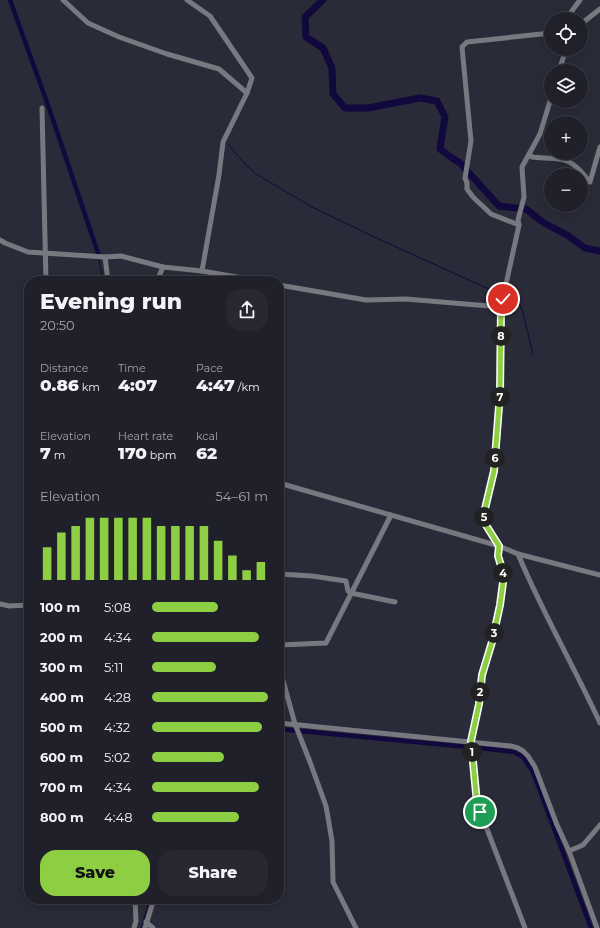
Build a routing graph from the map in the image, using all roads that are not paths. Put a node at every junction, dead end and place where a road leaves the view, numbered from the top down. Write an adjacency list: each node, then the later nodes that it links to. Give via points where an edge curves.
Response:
1 (63, 0): 8 (street, via 88,23 167,54 219,69)
2 (187, 0): 8 (street, via 210,16 252,78)
3 (580, 0): 5 (street)
4 (600, 9): 6 (street)
5 (571, 12)
6 (588, 18)
7 (544, 34): 13 (street, via 467,42 462,48 471,141 466,165 467,189 491,214)
8 (247, 93): 18 (street, via 223,142)
9 (42, 108): 15 (street)
10 (548, 108): 12 (street, via 540,134)
11 (600, 147): 12 (street, via 590,182 571,162 532,157)
12 (529, 154): 13 (street, via 522,167 524,197)
13 (519, 223): 24 (street)
14 (0, 240): 15 (street, via 28,252)
15 (46, 254): 16 (street); 19 (street)
16 (101, 257): 17 (street, via 122,256); 20 (street)
17 (163, 268): 18 (street); 21 (street)
18 (202, 271): 22 (street)
19 (46, 276)
20 (107, 276)
21 (159, 276)
22 (231, 276)
23 (284, 286): 24 (street, via 366,300 406,299)
24 (501, 307): 27 (street, via 498,424 494,471 484,513 484,522)
25 (284, 484): 26 (street)
26 (391, 515): 27 (street); 31 (street)
27 (499, 546): 28 (street); 40 (street, via 498,556 504,575 500,605 482,675)
28 (518, 554): 30 (street); 38 (street)
29 (284, 574): 31 (street, via 346,581)
30 (600, 575)
31 (351, 593): 32 (street); 35 (street, via 326,643)
32 (396, 602)
33 (0, 604): 34 (street)
34 (24, 605)
35 (284, 646)
36 (284, 684): 39 (street)
37 (284, 723): 39 (street)
38 (600, 723)
39 (295, 724): 40 (street); 48 (street, via 326,806 332,841 333,882)
40 (471, 742): 42 (street, via 511,746 528,756 535,767); 49 (street, via 477,803)
41 (600, 825): 42 (street, via 583,845)
42 (569, 851): 50 (street)
43 (135, 904): 46 (street)
44 (152, 904): 45 (street)
45 (146, 925): 47 (street)
46 (134, 928)
47 (153, 928)
48 (356, 928)
49 (525, 928)
50 (597, 928)

